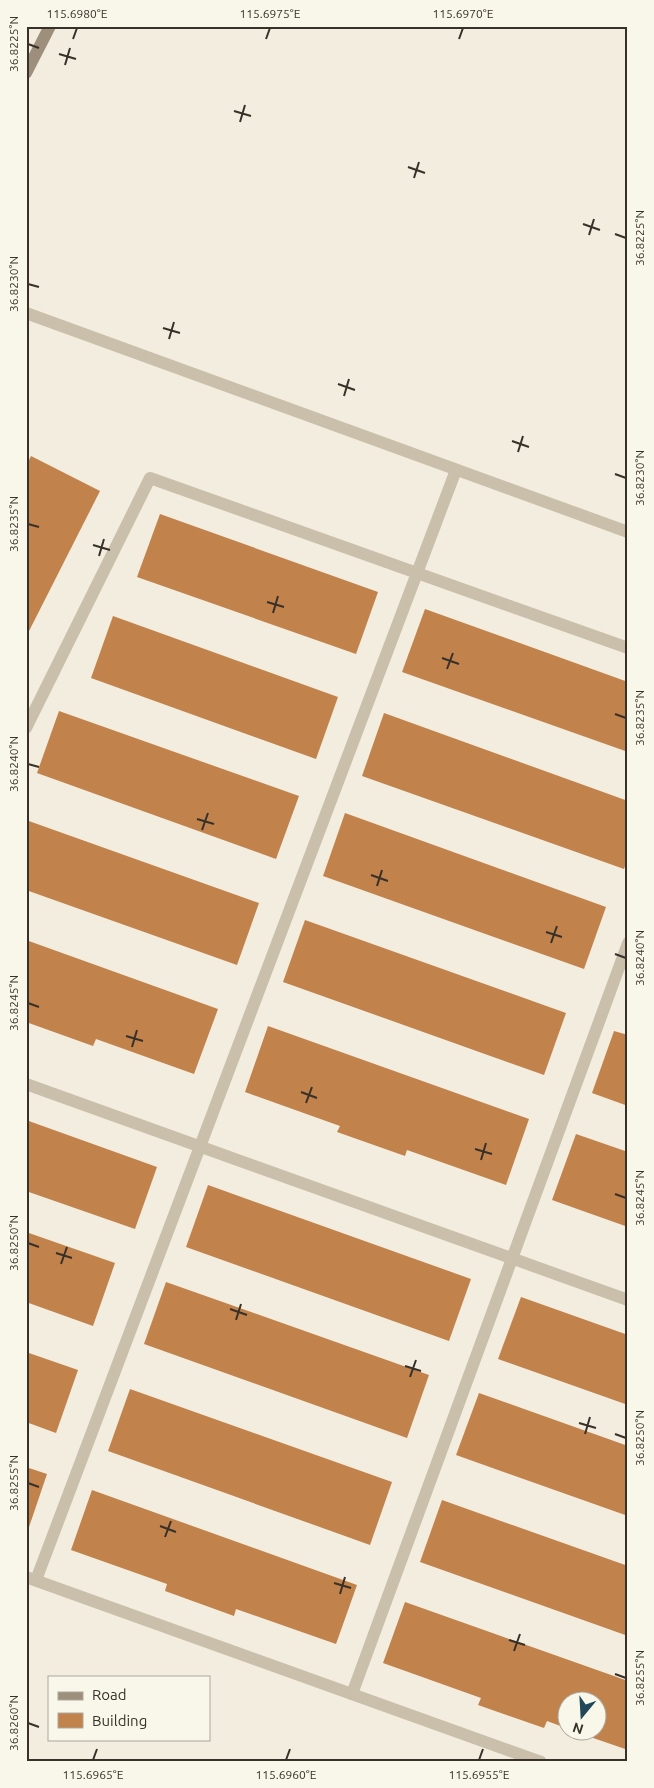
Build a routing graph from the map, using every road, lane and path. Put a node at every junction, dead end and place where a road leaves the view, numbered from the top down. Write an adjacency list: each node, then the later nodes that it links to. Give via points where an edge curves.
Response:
1 (50, 26): 2 (main road)
2 (26, 73)
3 (26, 313): 4 (street)
4 (456, 470): 5 (street); 6 (street)
5 (628, 532)
6 (417, 573): 7 (street); 8 (street, via 150,478); 11 (street)
7 (628, 648)
8 (26, 728)
9 (628, 943): 12 (street)
10 (26, 1084): 11 (street)
11 (200, 1147): 12 (street); 14 (street)
12 (512, 1259): 13 (street); 15 (street)
13 (628, 1300)
14 (31, 1578): 15 (street)
15 (352, 1694): 16 (street)
16 (541, 1762)

